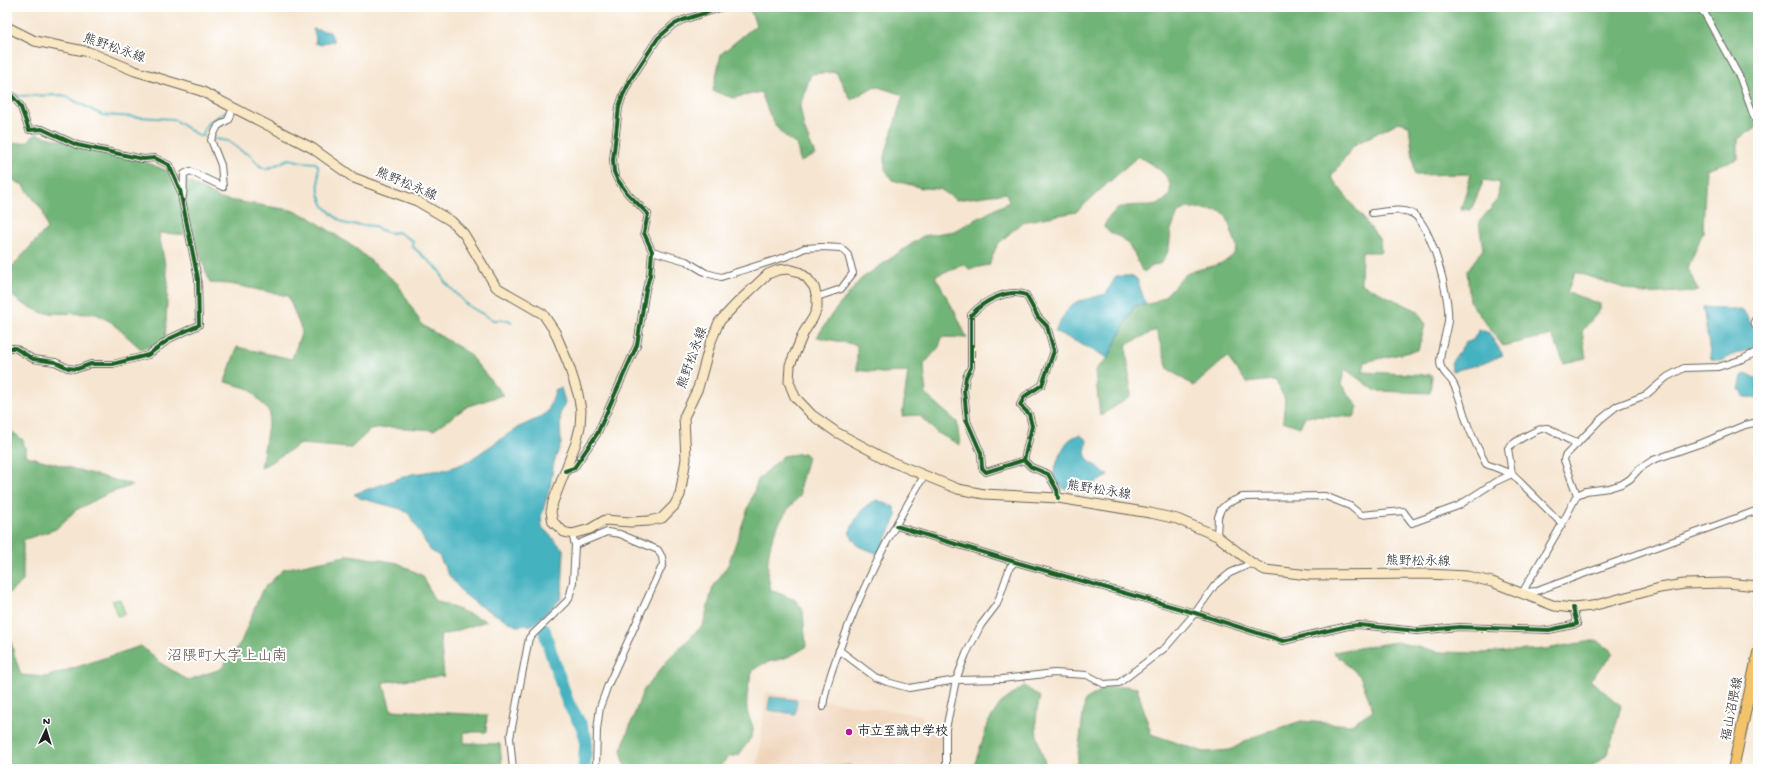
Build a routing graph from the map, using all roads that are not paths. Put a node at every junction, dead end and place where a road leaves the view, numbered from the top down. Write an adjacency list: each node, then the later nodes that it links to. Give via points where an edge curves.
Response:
1 (723, 7): 9 (street, via 683,20 658,38 631,79 619,107 614,172 616,180 648,214 644,233)
2 (1698, 7): 6 (street, via 1705,14 1740,78)
3 (7, 27): 5 (main road, 熊野松永線, via 35,41 88,52 135,71 201,91)
4 (7, 90): 7 (street, via 20,105 29,130 42,129 77,145 143,159 155,158 169,165)
5 (233, 108): 7 (street, via 228,120 218,126 211,140 221,165 223,187 190,171 184,174 185,193); 20 (main road, 熊野松永線, via 312,148 354,178 417,201 451,221 464,234 496,287 543,314 555,332 568,363 581,410 576,443)
6 (1758, 123)
7 (182, 200): 15 (street, via 198,279 199,325 171,338 148,355 113,364 91,364 78,369 34,359 15,348)
8 (1372, 213): 21 (street, via 1412,213 1420,219 1426,229 1434,250 1448,308 1448,322 1440,363 1442,370 1458,393 1467,423 1486,464)
9 (652, 250): 10 (street, via 686,261 706,273 720,276); 20 (street, via 637,345 593,441 574,468)
10 (785, 257): 11 (street); 12 (street, via 805,248 822,247 841,248 848,255 853,273 841,289)
11 (788, 269): 12 (main road, via 807,278 814,287); 28 (main road, 熊野松永線, via 768,274 720,322 710,344 698,388 684,417 686,459 680,495 674,506 662,518 643,521 604,520 590,529)
12 (817, 297): 22 (main road, 熊野松永線, via 817,308 790,365 789,382 795,397 812,415 836,432)
13 (1758, 315): 14 (street, via 1754,322)
14 (1758, 330)
15 (7, 348)
16 (1758, 351): 18 (street, via 1724,365 1684,368 1667,377 1646,395 1617,406)
17 (1758, 422): 23 (street, via 1653,460 1638,469 1622,484)
18 (1578, 443): 21 (street, via 1570,442 1548,428 1513,442 1508,448); 23 (street, via 1564,460)
19 (1024, 460): 19 (street, via 1032,426 1029,414 1020,405 1025,396 1042,385 1054,351 1047,326 1038,317 1026,295 1018,292 990,299 971,315 971,367 964,390 967,421 981,452 982,468 986,472); 24 (street, via 1031,467 1048,474 1057,490)
20 (565, 471): 28 (main road, 熊野松永線, via 551,512 553,522 558,528)
21 (1512, 474): 26 (street); 29 (street, via 1458,506 1412,523 1403,511 1362,516 1350,506 1325,496 1242,497 1228,503 1221,510)
22 (924, 476): 24 (main road, 熊野松永線, via 958,490); 27 (street)
23 (1577, 494): 26 (street)
24 (1058, 498): 29 (main road, 熊野松永線, via 1150,512 1177,519)
25 (1758, 510): 34 (street, via 1537,591)
26 (1562, 524): 34 (street)
27 (896, 526): 31 (street); 37 (street, via 856,604)
28 (572, 534): 30 (street)
29 (1217, 536): 32 (main road, 熊野松永線)
30 (575, 545): 41 (street, via 573,582 569,598 529,638 510,738); 42 (street, via 607,532 620,534 658,550 663,564 600,707)
31 (1015, 562): 36 (street); 39 (street, via 1010,567 997,604 981,625)
32 (1252, 563): 34 (main road, 熊野松永線, via 1265,570 1309,575 1467,576); 36 (street, via 1230,573 1215,585)
33 (1758, 586): 35 (main road, 熊野松永線, via 1726,583 1684,584 1592,606)
34 (1522, 593): 35 (main road, 熊野松永線, via 1555,606)
35 (1573, 608): 36 (street, via 1577,624 1549,630 1459,628 1417,631 1360,625 1283,641)
36 (1195, 613): 39 (street, via 1166,647 1119,683 1104,684 1087,675 1054,673)
37 (839, 650): 39 (street, via 875,677 909,688); 40 (street)
38 (1758, 653): 44 (main road, 福山沼隈線)
39 (956, 680): 43 (street, via 946,729)
40 (823, 707)
41 (513, 769)
42 (596, 769)
43 (946, 769)
44 (1733, 769)

